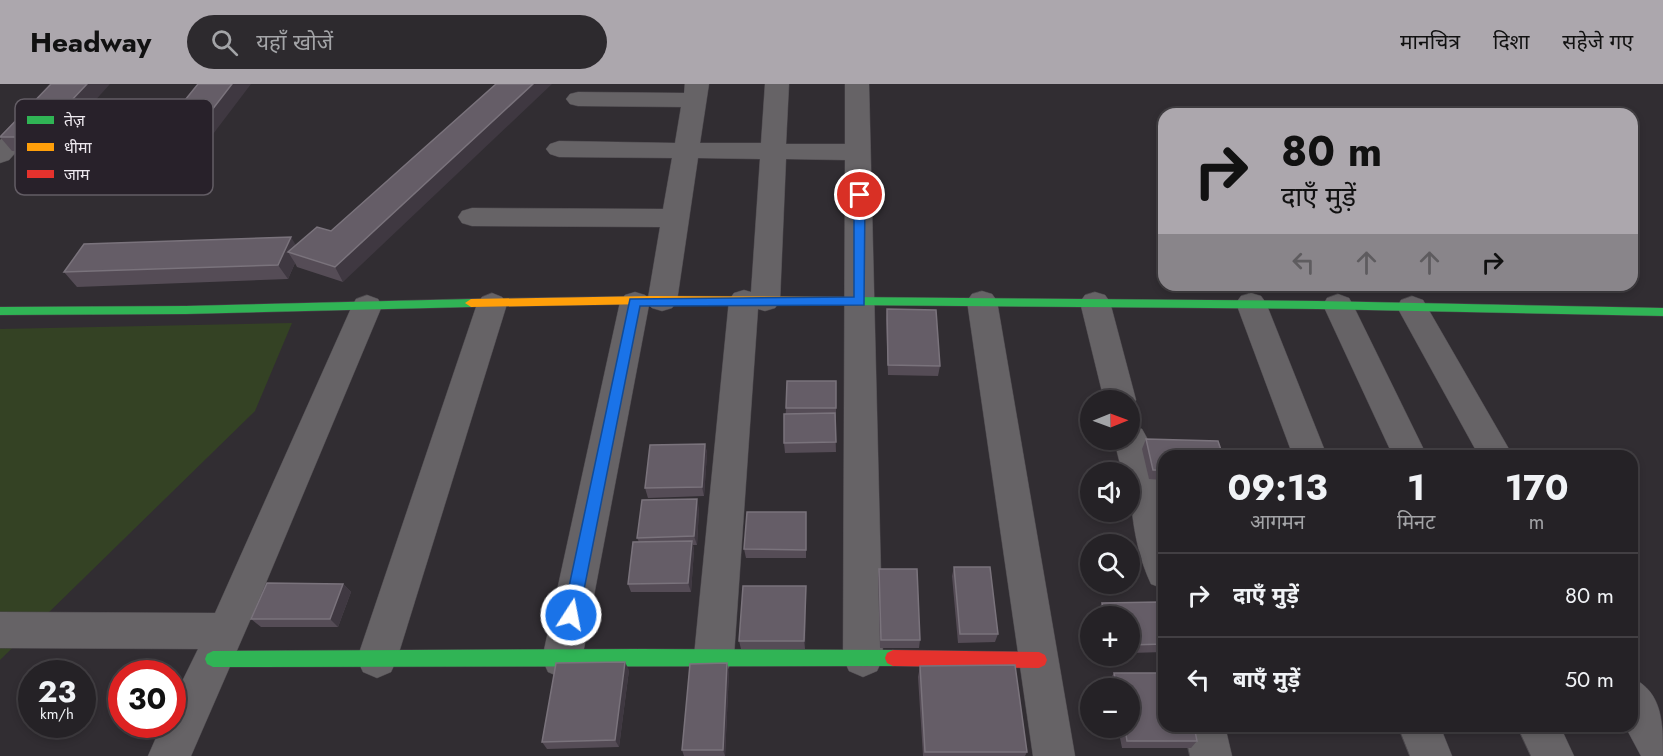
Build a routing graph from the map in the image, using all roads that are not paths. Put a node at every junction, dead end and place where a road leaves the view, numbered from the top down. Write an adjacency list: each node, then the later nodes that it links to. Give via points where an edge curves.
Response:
1 (65, 84): 5 (street)
2 (777, 84): 10 (street)
3 (857, 84): 11 (street)
4 (695, 92): 6 (street); 9 (street)
5 (51, 99)
6 (578, 99)
7 (15, 139): 12 (street)
8 (559, 149): 9 (street)
9 (686, 151): 10 (street); 14 (street)
10 (774, 151): 11 (street); 15 (street)
11 (859, 152): 18 (street)
12 (0, 155)
13 (472, 217): 14 (street)
14 (676, 218): 17 (street)
15 (754, 300): 17 (street); 18 (street); 35 (street)
16 (982, 301): 18 (street); 19 (street); 39 (street)
17 (649, 302): 21 (street); 38 (street)
18 (860, 302): 36 (street)
19 (1095, 302): 20 (street); 27 (street)
20 (1251, 303): 22 (street); 29 (street)
21 (492, 304): 23 (street); 37 (street)
22 (1338, 305): 24 (street); 30 (street)
23 (367, 306): 25 (street); 34 (street)
24 (1412, 307): 26 (street); 31 (street)
25 (0, 311)
26 (1663, 312)
27 (1117, 390)
28 (1133, 450): 32 (street)
29 (1308, 450)
30 (1407, 450)
31 (1493, 450)
32 (1158, 548)
33 (0, 630): 34 (street)
34 (219, 645): 37 (street); 45 (street)
35 (714, 656): 36 (street); 38 (street)
36 (863, 658): 39 (street)
37 (377, 659): 38 (street)
38 (562, 659)
39 (1039, 660): 46 (street)
40 (1638, 709): 44 (street)
41 (1206, 732): 47 (street)
42 (1421, 732): 48 (street)
43 (1541, 732): 49 (street)
44 (1663, 754)
45 (169, 756)
46 (1054, 756)
47 (1212, 756)
48 (1431, 756)
49 (1553, 756)

